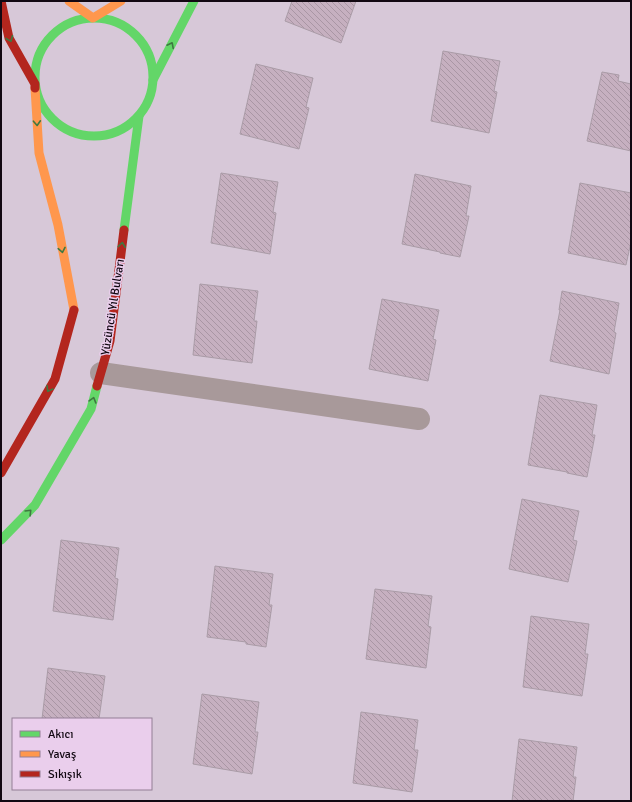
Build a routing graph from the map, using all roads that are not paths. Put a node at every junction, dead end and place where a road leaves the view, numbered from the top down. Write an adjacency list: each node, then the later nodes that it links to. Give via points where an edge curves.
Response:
1 (1, 1): 7 (main road, one-way to 7, via 9,38)
2 (69, 1): 5 (main road)
3 (121, 1): 5 (main road)
4 (194, 1): 6 (main road, one-way to 4)
5 (93, 18): 6 (main road, via 112,21 129,30 143,44 151,61); 7 (main road, via 73,22 56,32 43,46 36,65)
6 (153, 80): 8 (main road, via 149,99)
7 (35, 84): 8 (main road, via 41,103 52,119 68,130 87,136 106,135 124,128); 11 (main road, one-way to 11, via 39,154 58,225 74,312 55,379)
8 (139, 116): 9 (main road, Yüzüncü Yıl Bulvarı, one-way to 8, via 110,341)
9 (101, 373): 10 (street); 12 (main road, Yüzüncü Yıl Bulvarı, one-way to 9, via 36,505 91,409)
10 (419, 419)
11 (1, 473)
12 (1, 540)

